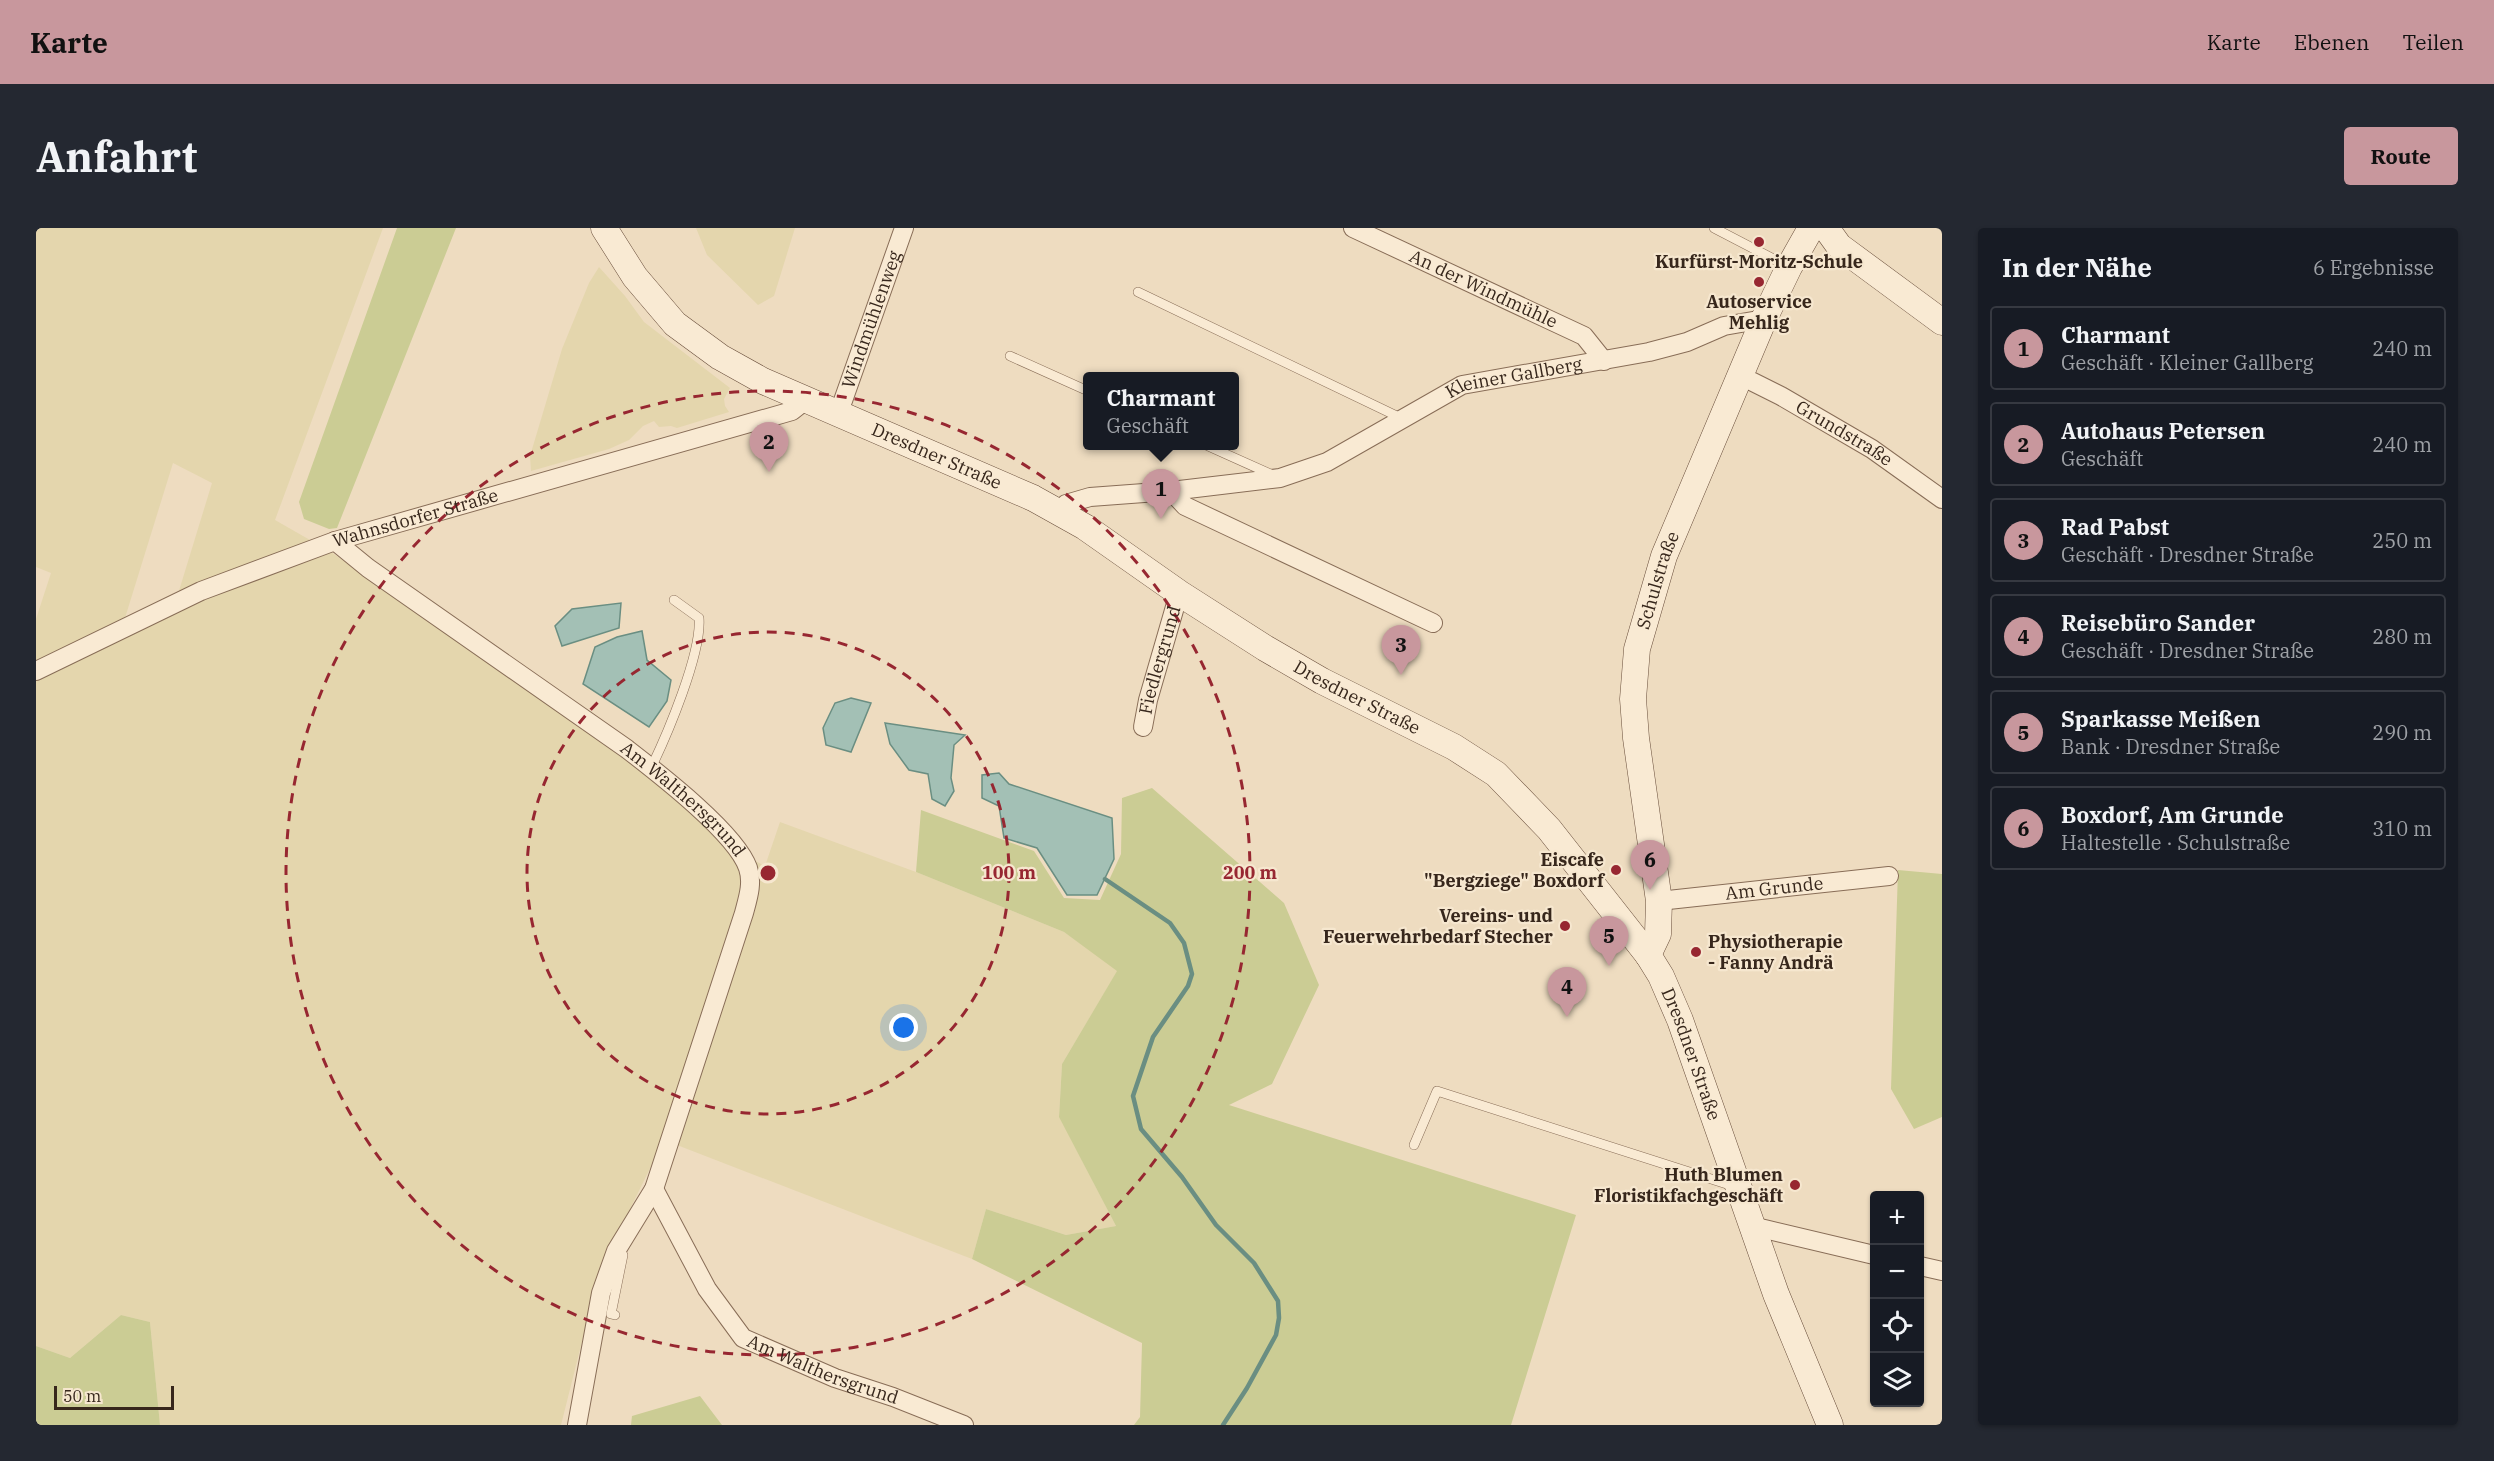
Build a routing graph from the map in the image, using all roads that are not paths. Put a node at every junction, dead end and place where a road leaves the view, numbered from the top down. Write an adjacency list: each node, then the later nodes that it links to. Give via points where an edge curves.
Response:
1 (604, 228): 15 (main road, Dresdner Straße, via 635,277 675,324 741,370)
2 (904, 228): 16 (street, Windmühlenweg)
3 (1353, 228): 12 (street, An der Windmühle, via 1584,336)
4 (1714, 228): 7 (lane)
5 (1811, 228): 7 (main road, Schulstraße)
6 (1826, 228): 10 (main road, via 1839,246)
7 (1789, 267): 9 (main road, Schulstraße)
8 (1138, 291): 17 (lane)
9 (1764, 319): 12 (street, Kleiner Gallberg, via 1724,326 1687,342); 13 (main road, Schulstraße)
10 (1942, 322)
11 (1010, 356): 14 (lane)
12 (1604, 361): 17 (street, Kleiner Gallberg, via 1462,385)
13 (1741, 376): 21 (street, Grundstraße, via 1872,449); 31 (main road, Schulstraße, via 1664,556 1637,649 1633,699 1636,738)
14 (1083, 389)
15 (806, 400): 16 (main road, Dresdner Straße); 23 (street, Wahnsdorfer Straße, via 792,411)
16 (839, 412): 22 (main road, Dresdner Straße)
17 (1403, 419): 19 (street, Kleiner Gallberg, via 1327,462)
18 (1217, 450): 19 (lane)
19 (1280, 478): 20 (street, Kleiner Gallberg)
20 (1171, 491): 22 (street, Kleiner Gallberg, via 1090,496); 26 (street, via 1185,506)
21 (1942, 499)
22 (1058, 511): 24 (main road, Dresdner Straße)
23 (335, 541): 27 (street, Wahnsdorfer Straße, via 201,591); 29 (street, Am Walthersgrund)
24 (1179, 592): 28 (street, Fiedlergrund); 32 (main road, Dresdner Straße, via 1322,681 1454,747 1496,774 1549,830)
25 (674, 600): 29 (lane, via 699,618 700,627 682,690)
26 (1433, 623)
27 (36, 671)
28 (1143, 727)
29 (651, 768): 35 (street, Am Walthersgrund, via 740,851 749,869 750,890)
30 (1889, 876): 31 (street, Am Grunde)
31 (1659, 901): 32 (main road, Schulstraße, via 1658,934)
32 (1648, 955): 34 (main road, Dresdner Straße, via 1678,1014)
33 (1414, 1145): 34 (lane, via 1437,1091)
34 (1738, 1187): 37 (main road, Dresdner Straße)
35 (654, 1189): 36 (street, Am Walthersgrund); 43 (street, Am Walthersgrund, via 707,1289 743,1338 835,1378)
36 (644, 1206): 41 (lane, via 620,1266 611,1314); 42 (street, Am Walthersgrund, via 616,1251 602,1293)
37 (1752, 1226): 38 (street); 44 (main road, Dresdner Straße)
38 (1870, 1254)
39 (1924, 1267): 40 (street)
40 (1942, 1271)
41 (615, 1315)
42 (577, 1425)
43 (964, 1425)
44 (1830, 1425)

